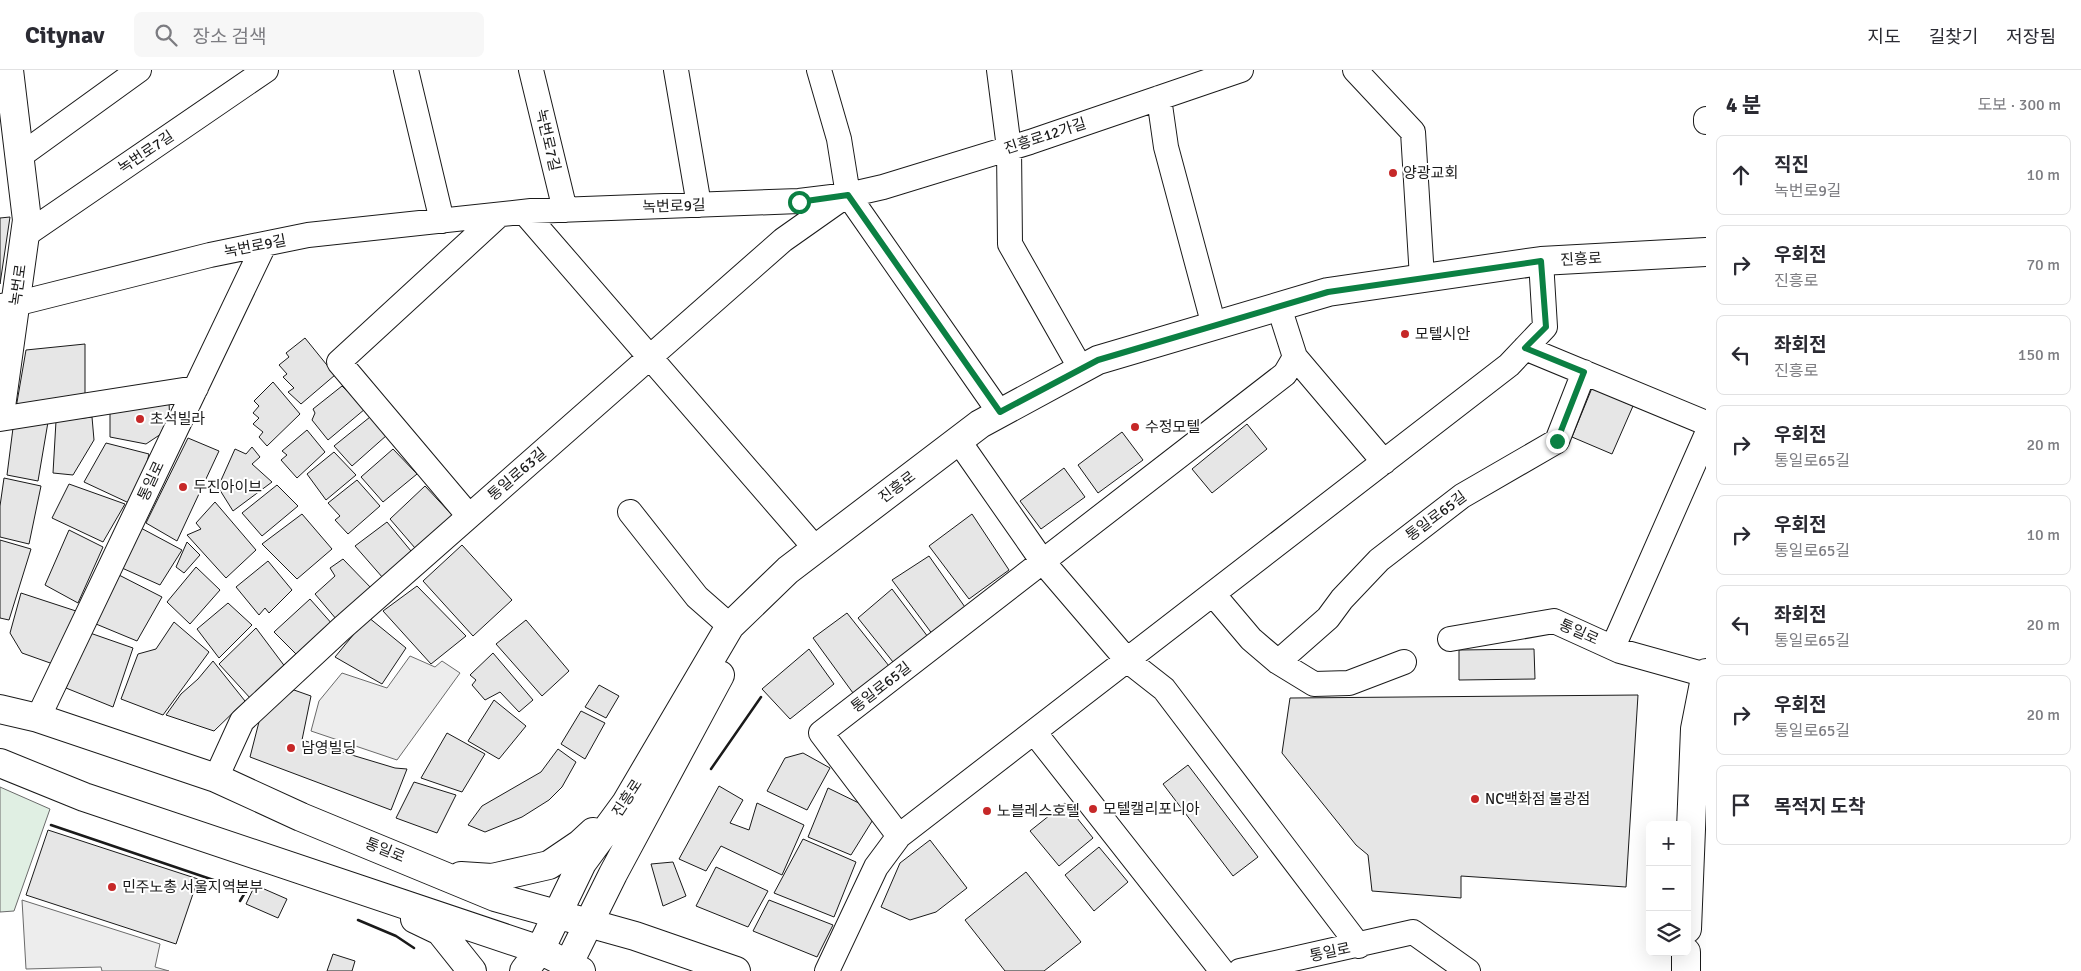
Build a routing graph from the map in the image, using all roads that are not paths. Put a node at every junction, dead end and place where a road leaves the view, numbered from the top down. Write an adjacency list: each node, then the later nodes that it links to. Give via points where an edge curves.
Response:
1 (9, 70): 13 (main road, 녹번로)
2 (139, 70): 13 (street)
3 (266, 70): 20 (street, 녹번로7길)
4 (406, 70): 19 (street)
5 (531, 70): 16 (street, 녹번로7길)
6 (676, 70): 15 (street)
7 (819, 70): 14 (street, via 839,139)
8 (999, 70): 12 (street)
9 (1241, 70): 11 (street, 진흥로12가길)
10 (1355, 70): 24 (street, via 1413,132)
11 (1159, 98): 12 (street, 진흥로12가길); 27 (street, via 1166,147)
12 (1009, 148): 14 (street, 진흥로12가길); 31 (street, via 1010,244)
13 (20, 156): 20 (main road, 녹번로, via 27,220)
14 (848, 195): 15 (street, 녹번로9길, via 799,202); 29 (street, 통일로63길, via 783,240); 34 (street)
15 (699, 205): 16 (street, 녹번로9길)
16 (565, 210): 17 (street, 녹번로9길)
17 (524, 212): 18 (street, 녹번로9길); 29 (street)
18 (500, 215): 19 (street, 녹번로9길); 42 (street, via 339,362)
19 (442, 221): 21 (street, 녹번로9길, via 308,235)
20 (25, 235): 25 (main road, 녹번로)
21 (264, 245): 25 (street, 녹번로9길, via 210,255); 33 (street, 통일로)
22 (1706, 252): 23 (main road, 진흥로)
23 (1541, 261): 24 (main road, 진흥로); 28 (street, via 1546,327)
24 (1422, 278): 26 (main road, 진흥로, via 1328,292)
25 (7, 305): 35 (main road, 녹번로)
26 (1279, 307): 27 (main road, 진흥로); 30 (street)
27 (1214, 326): 31 (main road, 진흥로, via 1098,360)
28 (1525, 348): 32 (street); 40 (street, via 1509,365)
29 (651, 356): 42 (street, 통일로63길); 43 (street)
30 (1295, 357): 40 (street); 44 (street, 통일로65길, via 1285,374)
31 (1081, 369): 34 (main road, 진흥로)
32 (1584, 372): 37 (street); 50 (street, 통일로65길, via 1557,441 1462,496 1378,560 1328,618)
33 (196, 388): 36 (street); 54 (street, 통일로)
34 (1000, 412): 39 (main road, 진흥로)
35 (0, 414)
36 (0, 419)
37 (1706, 423)
38 (1706, 436): 48 (street)
39 (958, 440): 43 (main road, 진흥로); 44 (street)
40 (1384, 462): 45 (street)
41 (630, 512): 46 (street, via 697,597)
42 (469, 516): 57 (street, 통일로63길, via 242,721)
43 (816, 549): 46 (main road, 진흥로, via 788,570)
44 (1043, 562): 49 (street); 59 (street, 통일로65길, via 821,733)
45 (1213, 594): 49 (street); 50 (street, via 1251,639)
46 (730, 626): 58 (main road, 진흥로); 64 (main road, 진흥로, via 726,664)
47 (1450, 639): 48 (street, 통일로, via 1554,621)
48 (1612, 647): 52 (street, 통일로)
49 (1127, 660): 55 (street); 65 (street, via 1164,689)
50 (1278, 662): 51 (street, via 1314,684 1349,683)
51 (1404, 662)
52 (1706, 674): 62 (main road, via 1695,729)
53 (0, 709): 54 (main road, 통일로)
54 (38, 718): 57 (main road, 통일로)
55 (1034, 732): 59 (street); 72 (street)
56 (0, 763): 61 (main road, via 84,797)
57 (216, 778): 60 (main road, 통일로, via 301,817)
58 (626, 802): 60 (main road, via 580,844 549,866 492,878); 63 (main road, 진흥로, via 582,863)
59 (899, 836): 71 (street, via 876,866)
60 (446, 875): 63 (main road, 통일로, via 495,897)
61 (350, 885): 67 (main road); 69 (main road, via 364,898 440,931)
62 (1688, 911)
63 (557, 913): 64 (main road, 통일로); 67 (main road, 진흥로)
64 (587, 924): 68 (main road, 진흥로); 70 (main road, 통일로, via 635,936)
65 (1359, 946): 73 (street, 통일로); 74 (street, 통일로, via 1413,932)
66 (1686, 956): 75 (main road)
67 (532, 961): 68 (main road)
68 (571, 969)
69 (472, 971)
70 (736, 971)
71 (827, 971)
72 (1222, 971)
73 (1240, 971)
74 (1468, 971)
75 (1686, 971)

